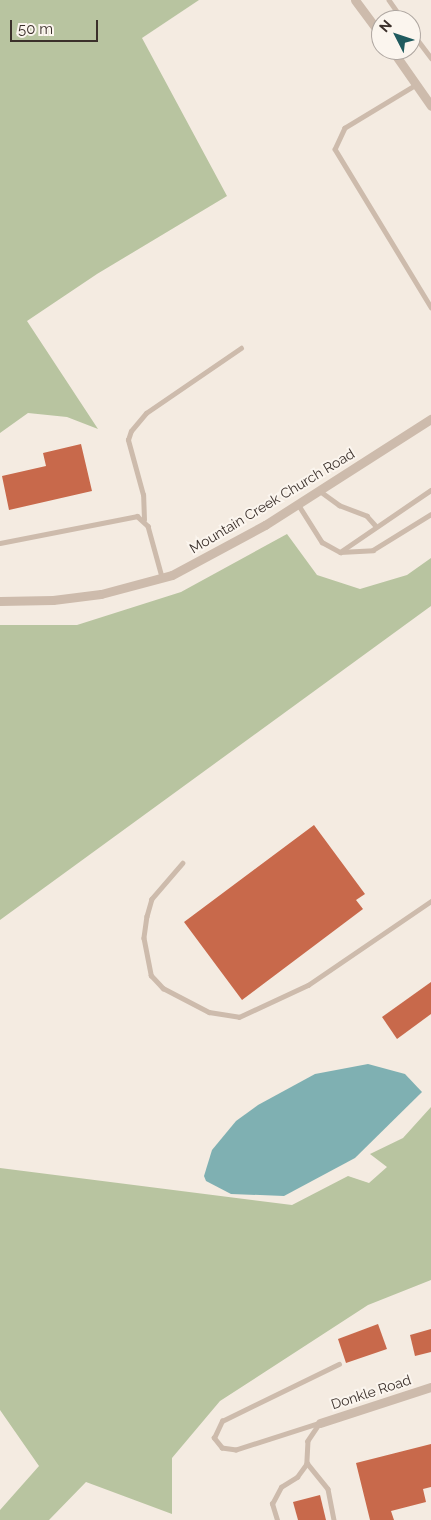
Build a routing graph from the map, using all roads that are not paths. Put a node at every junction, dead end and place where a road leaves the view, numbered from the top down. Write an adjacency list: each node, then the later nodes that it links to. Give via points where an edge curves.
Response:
1 (359, 1): 2 (street)
2 (371, 20)
3 (421, 44): 4 (lane)
4 (431, 58)
5 (399, 60): 6 (street)
6 (416, 85): 7 (street); 8 (lane, via 345,128 335,149)
7 (431, 106)
8 (431, 307)
9 (241, 348): 15 (lane, via 146,413 130,431 128,440 142,496)
10 (431, 419): 11 (street, Mountain Creek Church Road)
11 (319, 490): 13 (street, Mountain Creek Church Road); 16 (lane, via 338,505 367,516)
12 (431, 490): 16 (lane)
13 (298, 504): 18 (lane, via 322,542); 19 (street, Mountain Creek Church Road, via 205,560)
14 (431, 514): 18 (lane, via 374,550)
15 (144, 520): 17 (lane, via 129,516); 19 (lane)
16 (376, 525): 18 (lane)
17 (0, 543)
18 (340, 552)
19 (163, 578): 20 (street, Mountain Creek Church Road, via 101,594 53,600)
20 (0, 601)
21 (183, 863): 22 (lane, via 152,899 144,938 150,975 163,988 210,1012 239,1017 308,985)
22 (431, 901)
23 (339, 1364): 25 (lane, via 222,1421 214,1438 222,1448 236,1450)
24 (431, 1387): 25 (street, Donkle Road)
25 (320, 1423): 26 (lane, via 308,1441)
26 (307, 1463): 27 (lane, via 297,1477 281,1487 272,1504); 28 (lane, via 328,1489)
27 (276, 1520)
28 (334, 1520)

